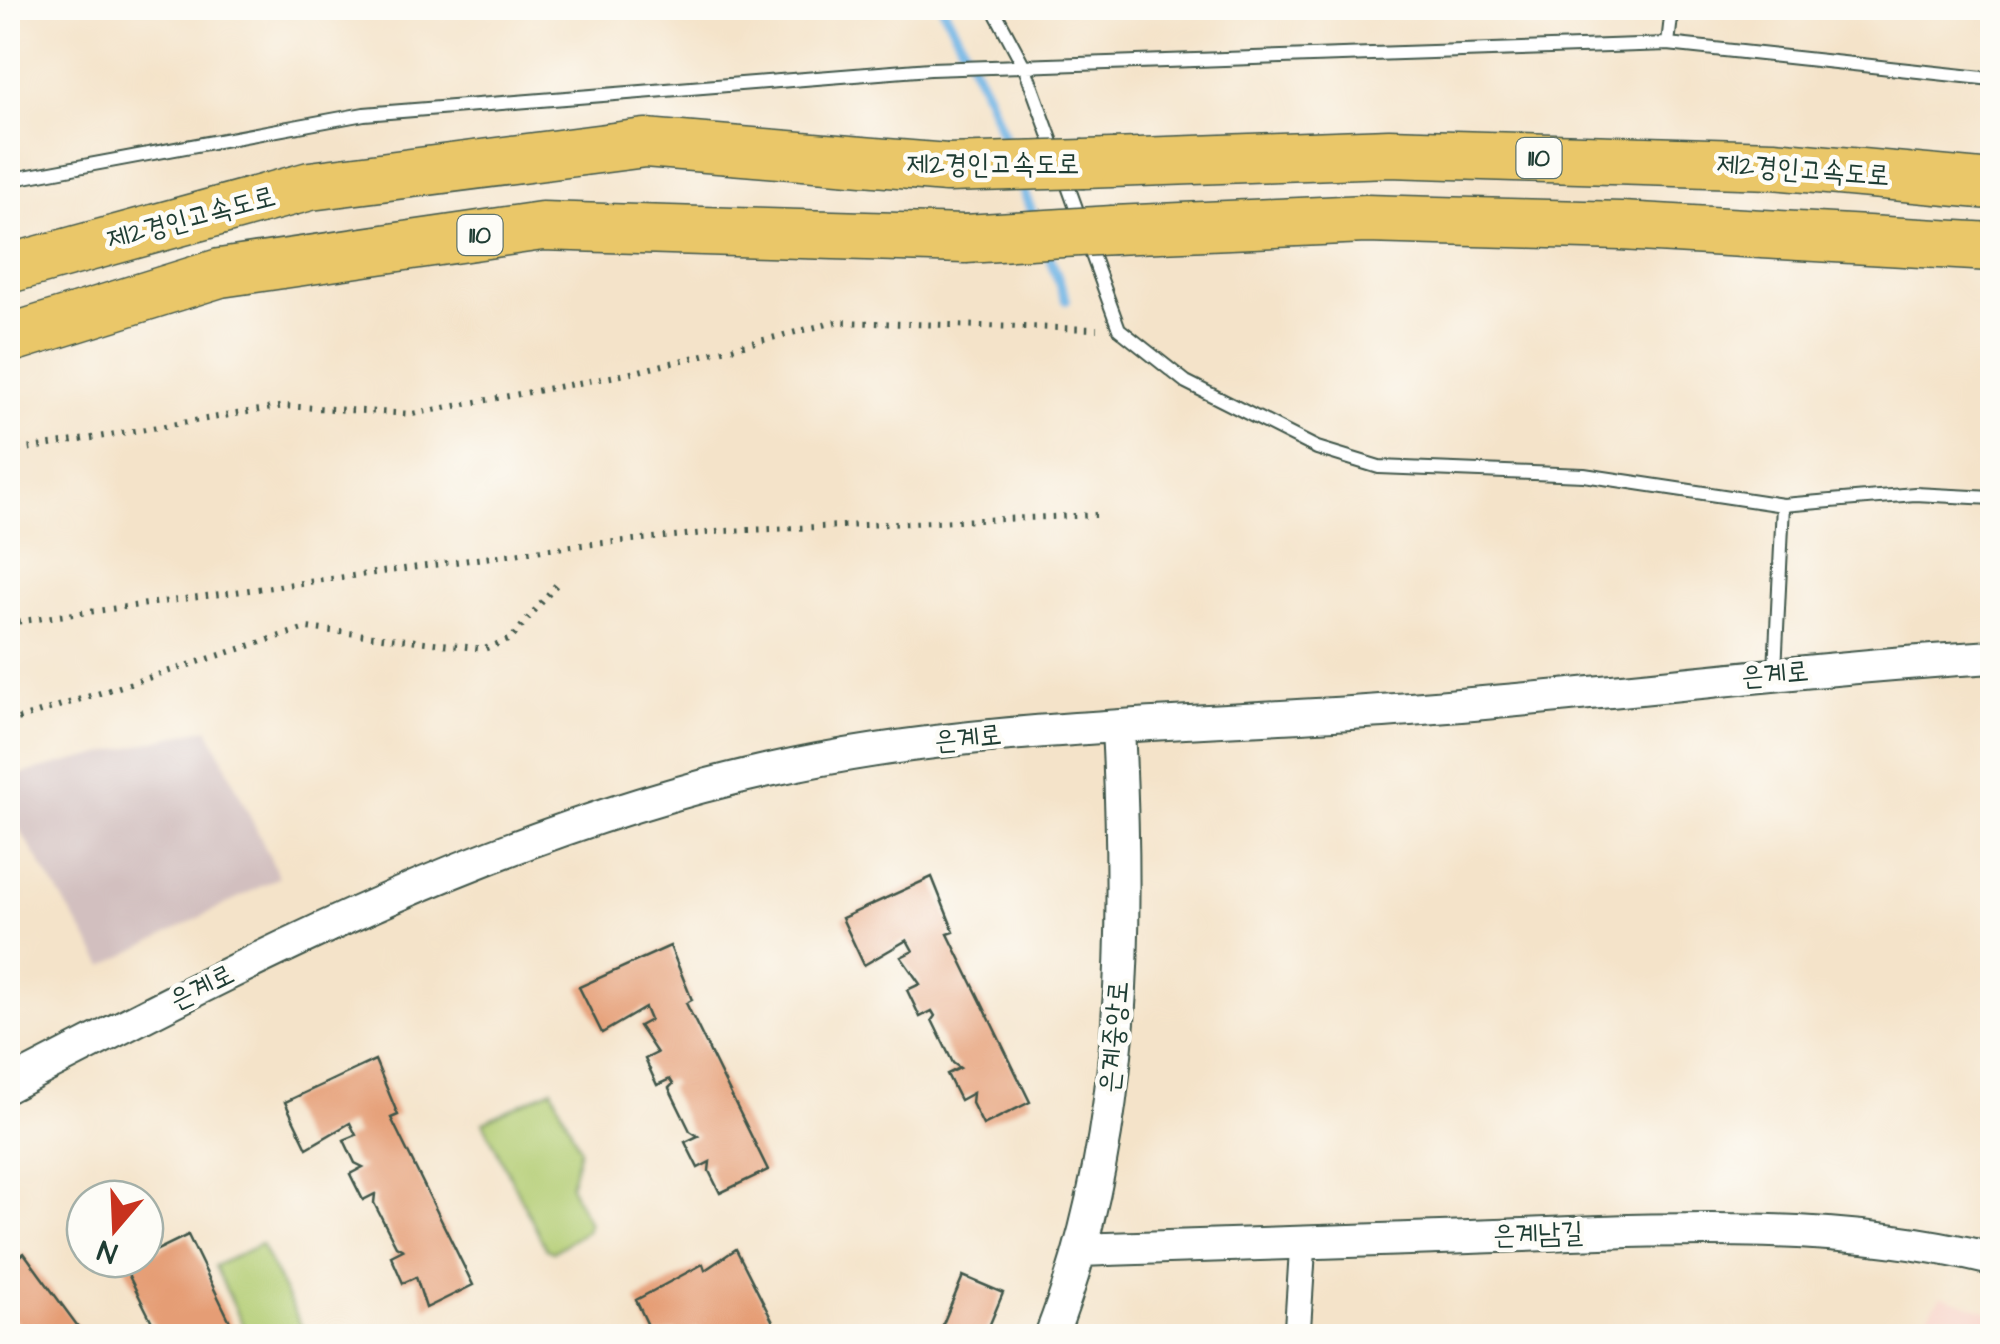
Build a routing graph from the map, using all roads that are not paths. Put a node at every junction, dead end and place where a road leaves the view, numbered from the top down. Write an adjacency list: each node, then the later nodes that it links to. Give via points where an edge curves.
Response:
1 (992, 8): 4 (lane)
2 (1672, 8): 3 (lane)
3 (1668, 44): 4 (lane); 5 (lane)
4 (1026, 68): 6 (lane, via 364,114); 12 (lane, via 1119,329 1186,382 1317,448 1379,467 1584,475)
5 (1992, 80)
6 (8, 180)
7 (1992, 185): 9 (highway, 제2경인고속도로 / 110, bridge, via 1772,165 1389,153 947,168 645,144 310,186)
8 (1992, 247): 10 (highway, 110, bridge, via 1366,219 965,238 542,226 220,272)
9 (8, 269)
10 (8, 338)
11 (1992, 498): 12 (lane, via 1916,494)
12 (1783, 505): 14 (lane)
13 (1992, 657): 14 (street, 은계로)
14 (1775, 674): 15 (street, 은계로, via 1515,702)
15 (1118, 729): 16 (street, 은계로, via 996,733 870,751 768,770 574,826 334,924); 18 (street, 은계중앙로, via 1120,992 1103,1149)
16 (8, 1086)
17 (1303, 1242): 18 (street, 은계남길); 19 (street, 은계남길, via 1792,1231 1936,1245); 21 (street)
18 (1082, 1250): 20 (street, 은계중앙로)
19 (1992, 1260)
20 (1051, 1336)
21 (1297, 1336)

